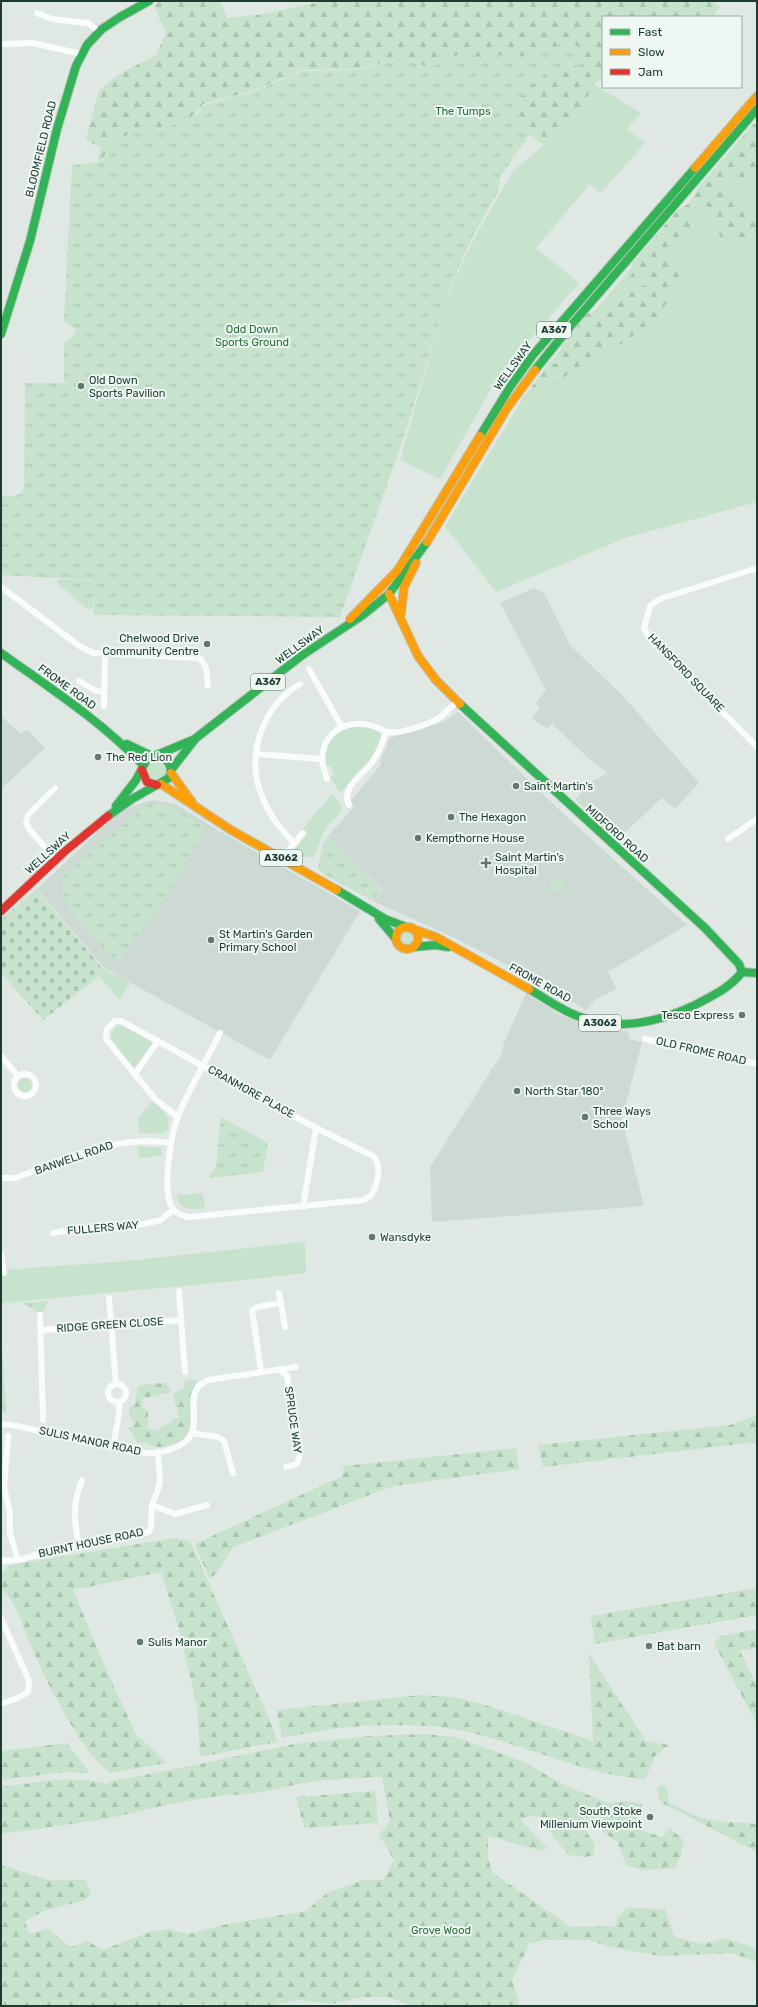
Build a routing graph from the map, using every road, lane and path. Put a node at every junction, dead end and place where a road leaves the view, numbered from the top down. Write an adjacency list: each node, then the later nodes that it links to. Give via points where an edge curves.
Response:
1 (149, 1): 3 (main road, BLOOMFIELD ROAD)
2 (37, 13): 3 (street, via 52,19 88,23)
3 (99, 32): 5 (main road, BLOOMFIELD ROAD)
4 (1, 44): 5 (street, via 33,43)
5 (81, 54): 8 (main road, BLOOMFIELD ROAD, via 68,88 33,232)
6 (757, 96): 9 (main road, WELLSWAY / A367)
7 (757, 109): 10 (main road, WELLSWAY / A367)
8 (1, 334)
9 (547, 338): 10 (main road); 14 (main road, WELLSWAY / A367, via 510,387 398,570)
10 (554, 345): 11 (main road, WELLSWAY / A367, via 507,408)
11 (420, 553): 15 (main road, WELLSWAY / A367); 16 (main road, via 404,587)
12 (757, 568): 31 (street, HANSFORD SQUARE, via 660,599 650,606 644,628 650,639)
13 (1, 587): 19 (street, via 86,650)
14 (382, 587): 15 (main road, MIDFORD ROAD); 17 (main road, WELLSWAY / A367)
15 (389, 594): 16 (main road, MIDFORD ROAD, via 394,600); 17 (main road, WELLSWAY / A367, via 363,615)
16 (401, 620): 25 (main road, MIDFORD ROAD, via 422,661)
17 (341, 628): 29 (main road, WELLSWAY / A367)
18 (1, 653): 30 (main road, FROME ROAD)
19 (105, 655): 23 (street, via 199,658 206,667); 24 (street)
20 (309, 669): 27 (street)
21 (79, 681): 24 (street, via 96,691)
22 (300, 684): 32 (street, via 280,698 272,710 259,738)
23 (208, 686)
24 (104, 691): 26 (street)
25 (457, 702): 28 (street, via 439,718 394,732); 55 (main road, MIDFORD ROAD, via 705,928 739,964)
26 (104, 706)
27 (342, 727): 28 (street, via 362,722); 34 (street, via 327,743)
28 (386, 732): 40 (street, via 372,762 348,789 346,799)
29 (196, 738): 33 (main road, WELLSWAY / A367); 36 (main road, WELLSWAY / A367)
30 (119, 740): 33 (main road, FROME ROAD); 35 (main road, FROME ROAD)
31 (757, 747)
32 (256, 754): 34 (street); 46 (street, via 257,778 263,800 279,827)
33 (155, 756): 35 (main road, WELLSWAY, via 147,759); 36 (main road, via 164,758)
34 (322, 759): 37 (street)
35 (143, 768): 38 (main road, via 147,782); 42 (main road, WELLSWAY)
36 (171, 771): 38 (main road, WELLSWAY, via 166,781); 41 (main road, FROME ROAD / A3062)
37 (327, 779)
38 (159, 785): 41 (main road, FROME ROAD / A3062); 42 (main road, WELLSWAY)
39 (55, 788): 48 (street, via 28,816 26,822)
40 (349, 805)
41 (197, 807): 49 (main road, FROME ROAD / A3062, via 233,831)
42 (110, 813): 48 (main road, WELLSWAY)
43 (757, 819): 45 (street)
44 (303, 833): 46 (street)
45 (728, 839)
46 (294, 843): 47 (street)
47 (287, 852)
48 (56, 860): 50 (main road, WELLSWAY)
49 (367, 907): 51 (main road, FROME ROAD / A3062, via 387,921); 52 (main road, FROME ROAD / A3062)
50 (1, 911)
51 (408, 928): 52 (main road, via 397,933); 53 (main road, via 417,934); 54 (main road, FROME ROAD / A3062, via 436,937)
52 (396, 939): 53 (main road, FROME ROAD, via 401,948 408,950)
53 (414, 947): 54 (main road, FROME ROAD / A3062, via 436,945)
54 (460, 951): 55 (main road, FROME ROAD / A3062, via 579,1017 614,1025 639,1025 678,1014 727,988)
55 (742, 972): 56 (main road)
56 (757, 973)
57 (220, 1033): 62 (street)
58 (645, 1038): 61 (street, OLD FROME ROAD)
59 (158, 1040): 62 (street); 63 (street); 63 (street, via 121,1021 110,1024 106,1039)
60 (1, 1056): 64 (street)
61 (757, 1064)
62 (203, 1066): 65 (street, CRANMORE PLACE); 66 (street, CRANMORE PLACE)
63 (134, 1074): 65 (street, via 156,1100)
64 (18, 1076)
65 (178, 1117): 67 (street, CRANMORE PLACE)
66 (316, 1128): 69 (street); 69 (street, CRANMORE PLACE, via 372,1156 379,1168 373,1192 367,1198)
67 (171, 1143): 68 (street, BANWELL ROAD, via 124,1141 95,1148 15,1178); 70 (street, CRANMORE PLACE, via 167,1170)
68 (1, 1178)
69 (303, 1207): 70 (street, CRANMORE PLACE, via 189,1217)
70 (173, 1210): 71 (street, FULLERS WAY, via 161,1220 143,1224)
71 (53, 1233)
72 (1, 1254): 73 (street)
73 (4, 1273)
74 (179, 1290): 79 (street)
75 (279, 1293): 77 (street)
76 (109, 1298): 80 (street)
77 (281, 1303): 81 (street); 85 (street, via 252,1310)
78 (40, 1315): 82 (street, RIDGE GREEN CLOSE)
79 (180, 1320): 80 (street, RIDGE GREEN CLOSE); 86 (street)
80 (111, 1326): 82 (street, RIDGE GREEN CLOSE); 87 (street)
81 (285, 1327)
82 (41, 1330): 89 (street, RIDGE GREEN CLOSE)
83 (296, 1367): 84 (street)
84 (277, 1370): 85 (street); 95 (street, SPRUCE WAY, via 287,1374 300,1454 297,1464)
85 (261, 1371): 91 (street, via 208,1380 198,1386 194,1395)
86 (186, 1372)
87 (116, 1384): 88 (street, via 124,1387 126,1392 124,1400); 88 (street, via 111,1387 108,1395 114,1402)
88 (119, 1402): 93 (street, via 120,1413)
89 (43, 1420)
90 (1, 1424): 93 (street, SULIS MANOR ROAD)
91 (192, 1433): 94 (street, SULIS MANOR ROAD, via 180,1446); 96 (street, via 218,1437 224,1441)
92 (8, 1436): 101 (street, via 4,1488 10,1512 10,1533)
93 (113, 1448): 94 (street, SULIS MANOR ROAD)
94 (158, 1452): 98 (street, BURNT HOUSE ROAD, via 160,1480)
95 (286, 1468)
96 (234, 1474)
97 (82, 1480): 100 (street, via 75,1498 75,1525)
98 (152, 1505): 99 (street, via 175,1514); 100 (street, BURNT HOUSE ROAD, via 149,1532)
99 (206, 1505)
100 (79, 1546): 101 (street, BURNT HOUSE ROAD)
101 (18, 1560): 102 (street, BURNT HOUSE ROAD)
102 (1, 1561)
103 (1, 1618): 104 (street, via 29,1680 28,1692)
104 (1, 1704)

